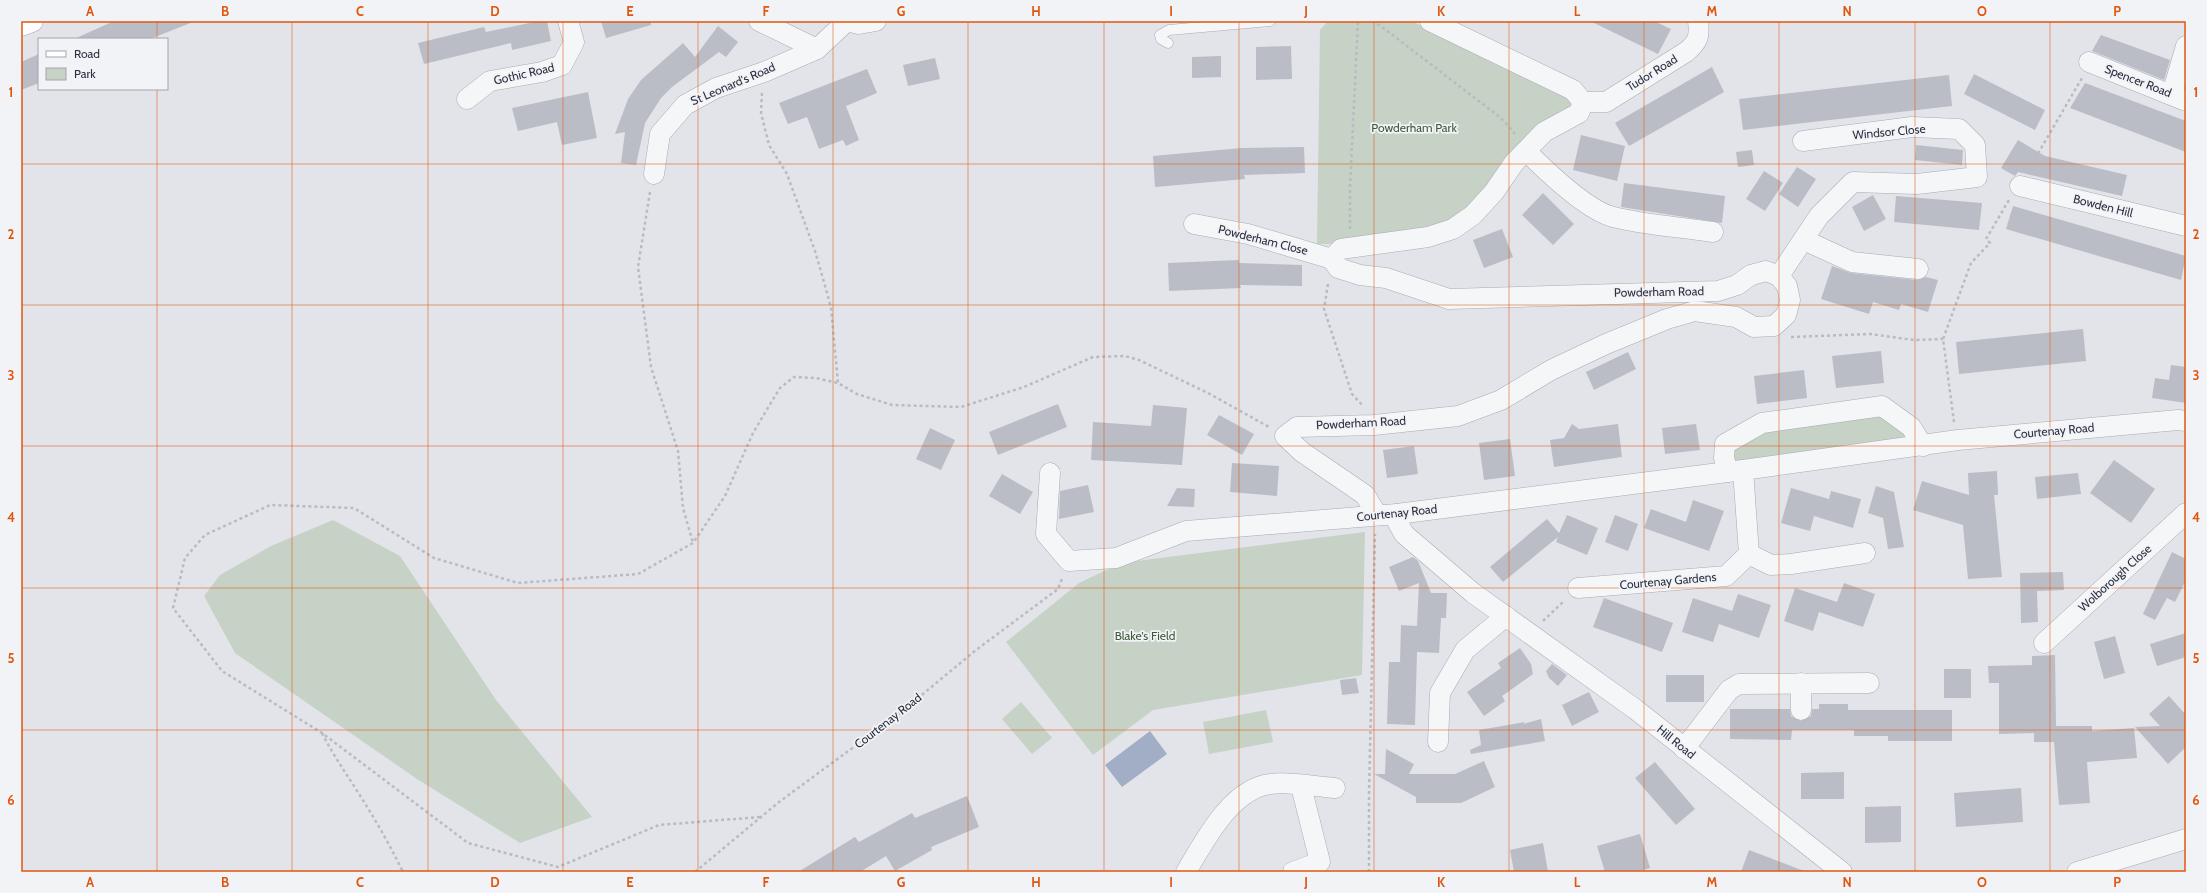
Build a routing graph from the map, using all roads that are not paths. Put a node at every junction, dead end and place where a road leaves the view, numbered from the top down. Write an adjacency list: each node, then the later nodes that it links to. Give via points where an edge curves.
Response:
1 (32, 21): 9 (main road)
2 (568, 21): 15 (street, Gothic Road, via 574,42 562,65 542,72 490,81)
3 (759, 21): 12 (street)
4 (847, 21): 5 (street, via 859,24); 12 (street, St Leonard's Road)
5 (876, 21)
6 (1270, 21): 10 (lane, via 1169,30 1160,35 1161,39)
7 (1430, 21): 16 (street, via 1573,90)
8 (1698, 21): 16 (street, Tudor Road, via 1700,32 1696,44 1686,52 1606,102)
9 (21, 25)
10 (1168, 43)
11 (2186, 46): 14 (street)
12 (817, 49): 19 (street, St Leonard's Road, via 764,72 716,88 685,105 660,134)
13 (2089, 62): 14 (street, Spencer Road)
14 (2179, 97)
15 (467, 99)
16 (1583, 102): 18 (street, via 1579,113 1544,132)
17 (1803, 141): 24 (street, Windsor Close, via 1912,127 1959,129 1975,145 1977,177 1917,184 1852,182 1819,216)
18 (1527, 149): 23 (street, via 1574,194 1593,208 1612,217); 25 (street, via 1473,215 1453,229 1428,237 1341,249)
19 (654, 174)
20 (2020, 186): 22 (street, Bowden Hill)
21 (1194, 224): 25 (street, Powderham Close, via 1248,234)
22 (2186, 226)
23 (1713, 232)
24 (1804, 240): 26 (street, via 1852,262); 27 (street, Windsor Close)
25 (1332, 259): 27 (street, Powderham Road, via 1338,268 1360,276 1386,278 1449,299 1718,290 1737,285 1751,275 1766,272)
26 (1918, 269)
27 (1779, 276): 34 (street, Powderham Road, via 1787,286 1790,300 1786,315 1774,326 1754,327 1736,317 1695,311 1667,319 1606,344 1551,370 1501,400 1458,416 1374,425 1297,427 1285,436 1302,452 1364,495)
28 (2186, 421): 29 (street, Courtenay Road, via 1958,440)
29 (1923, 446): 30 (street, Courtenay Road); 30 (street, via 1911,427 1882,406 1762,423 1725,444 1724,458)
30 (1736, 471): 33 (street, Courtenay Road); 36 (street)
31 (1050, 472): 34 (street, Courtenay Road, via 1046,534 1069,561 1116,558 1186,531)
32 (2186, 513): 39 (street, Wolborough Close)
33 (1397, 514): 34 (street, Courtenay Road); 38 (street, Hill Road, via 1398,523 1404,534 1473,593)
34 (1377, 515)
35 (1865, 553): 36 (street, via 1771,565)
36 (1750, 554): 37 (street, Courtenay Gardens, via 1726,576)
37 (1578, 588)
38 (1506, 616): 43 (street, via 1465,650 1440,693); 44 (street, Hill Road, via 1635,709)
39 (2044, 643)
40 (1801, 683): 41 (street); 42 (street); 44 (street, via 1739,684 1729,690)
41 (1869, 683)
42 (1801, 710)
43 (1438, 742)
44 (1684, 749): 50 (street, Hill Road)
45 (1301, 786): 46 (street); 48 (street, via 1270,784 1244,794 1213,827); 49 (street, via 1320,862)
46 (1335, 788)
47 (2186, 839): 51 (street)
48 (1186, 872)
49 (1293, 872)
50 (1842, 872)
51 (2077, 872)

